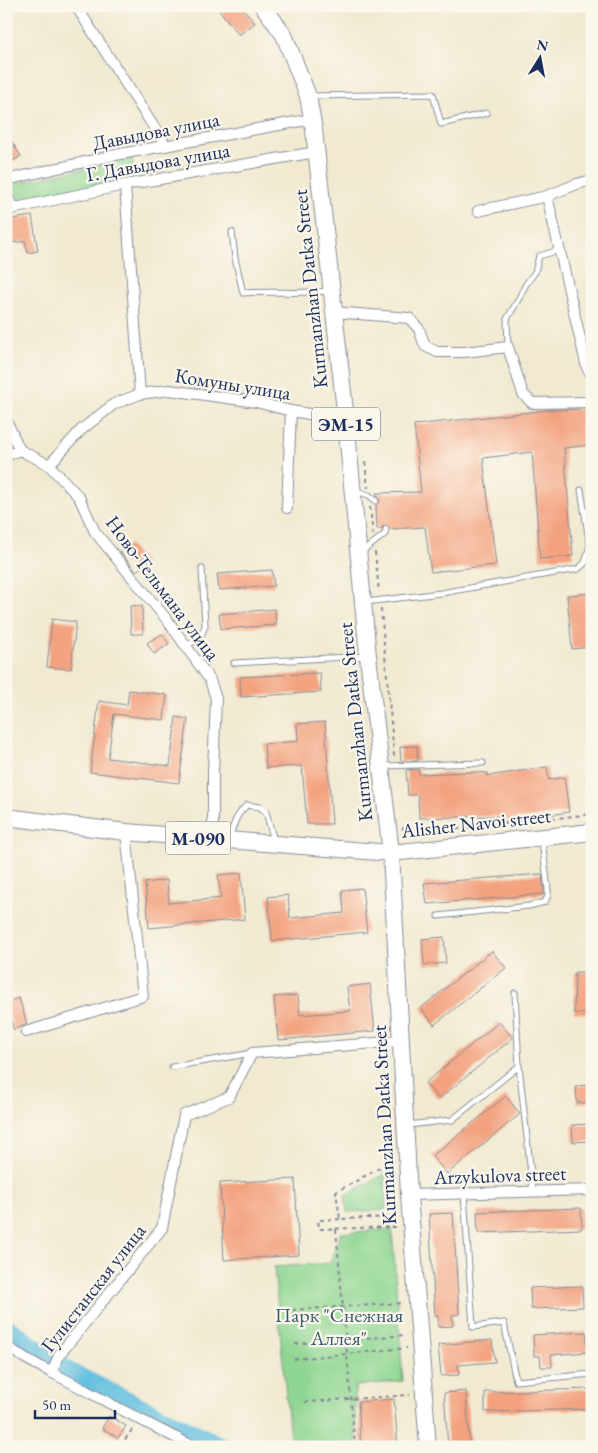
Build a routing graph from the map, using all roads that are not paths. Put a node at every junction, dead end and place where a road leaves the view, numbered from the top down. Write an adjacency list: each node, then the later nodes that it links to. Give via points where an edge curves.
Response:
1 (76, 6): 6 (street)
2 (263, 6): 3 (main road, Kurmanzhan Datka Street / ЭМ-15, via 284,34)
3 (308, 96): 4 (lane, via 433,94 441,124); 5 (main road, Kurmanzhan Datka Street / ЭМ-15)
4 (487, 113)
5 (312, 119): 6 (street, Давыдова улица); 7 (main road, Kurmanzhan Datka Street / ЭМ-15)
6 (166, 146): 8 (street, Давыдова улица)
7 (316, 152): 10 (street, Г. Давыдова улица); 17 (main road, Kurmanzhan Datka Street / ЭМ-15)
8 (6, 180)
9 (592, 180): 12 (street)
10 (125, 185): 13 (street, Г. Давыдова улица); 21 (street)
11 (6, 196): 13 (street)
12 (547, 196): 14 (street); 16 (street)
13 (10, 209)
14 (478, 212)
15 (232, 232): 17 (lane, via 244,293)
16 (560, 250): 19 (lane, via 539,256 535,272 507,319); 20 (street, via 586,368)
17 (331, 291): 18 (main road, Kurmanzhan Datka Street / ЭМ-15)
18 (333, 312): 19 (street, via 409,318 419,329 425,346 437,352); 25 (main road, Kurmanzhan Datka Street / ЭМ-15)
19 (508, 346): 22 (street, via 523,394 532,403)
20 (592, 375)
21 (140, 394): 23 (street, Комуны улица, via 169,390 256,402); 28 (street, Комуны улица, via 114,404 81,430)
22 (592, 402)
23 (291, 411): 25 (street, Комуны улица); 32 (street)
24 (6, 420): 26 (street)
25 (346, 420): 29 (main road, Kurmanzhan Datka Street / ЭМ-15)
26 (20, 450): 27 (street); 28 (street, Ново-Тельмана улица)
27 (6, 456)
28 (49, 465): 37 (street, Ново-Тельмана улица, via 79,496 95,532)
29 (353, 490): 31 (lane); 34 (main road, Kurmanzhan Datka Street / ЭМ-15)
30 (581, 490): 36 (lane, via 590,546 585,563 578,569 441,593)
31 (376, 501)
32 (287, 508)
33 (386, 529): 34 (lane, via 385,534)
34 (359, 554): 36 (main road, Kurmanzhan Datka Street / ЭМ-15)
35 (202, 569): 37 (lane, via 205,626 200,636)
36 (372, 601): 38 (main road, Kurmanzhan Datka Street / ЭМ-15)
37 (186, 646): 46 (street, Ново-Тельмана улица, via 210,680 216,699 212,772)
38 (368, 656): 39 (lane); 41 (main road, Kurmanzhan Datka Street / ЭМ-15)
39 (234, 663)
40 (483, 763): 41 (lane)
41 (388, 766): 48 (main road, Kurmanzhan Datka Street / ЭМ-15)
42 (6, 817): 43 (main road, Alisher Navoi street / М-090)
43 (126, 832): 46 (main road, Alisher Navoi street / М-090); 51 (street, via 143,996)
44 (592, 832): 45 (main road, Alisher Navoi street)
45 (542, 838): 48 (main road, Alisher Navoi street); 49 (lane, via 548,889 545,902)
46 (221, 840): 47 (main road, Alisher Navoi street / М-090); 47 (lane, via 241,810 248,806 260,807 266,812)
47 (275, 844): 48 (main road, Alisher Navoi street / М-090)
48 (391, 853): 52 (main road, Kurmanzhan Datka Street)
49 (438, 916)
50 (515, 992): 55 (lane)
51 (26, 1032)
52 (400, 1041): 53 (street); 56 (main road, Kurmanzhan Datka Street)
53 (252, 1053): 54 (lane); 62 (street, Гулистанская улица, via 229,1097 184,1115 162,1228)
54 (172, 1066)
55 (519, 1066): 56 (lane, via 452,1120); 58 (lane)
56 (405, 1125): 60 (main road, Kurmanzhan Datka Street)
57 (592, 1190): 58 (street, Arzykulova street)
58 (533, 1192): 59 (street, Arzykulova street)
59 (464, 1194): 60 (street, Arzykulova street); 63 (lane, via 473,1327 504,1323 516,1381)
60 (410, 1195): 65 (main road, Kurmanzhan Datka Street)
61 (6, 1346): 62 (street, via 30,1362)
62 (55, 1364): 64 (street, via 139,1419)
63 (592, 1374)
64 (195, 1447)
65 (428, 1447)

